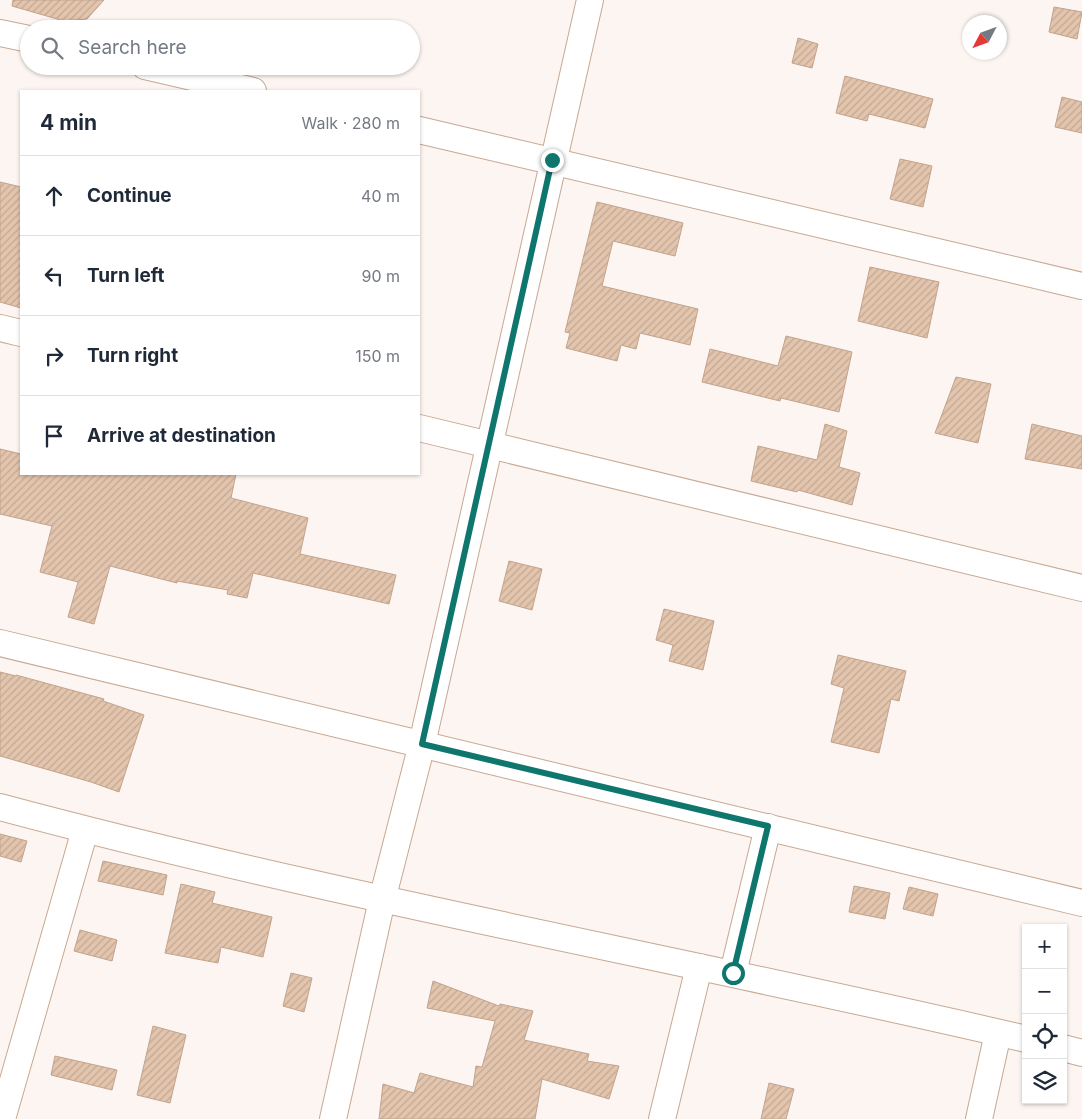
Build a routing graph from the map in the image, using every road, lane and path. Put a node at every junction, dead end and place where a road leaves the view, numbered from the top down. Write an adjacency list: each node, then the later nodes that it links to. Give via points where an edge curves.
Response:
1 (590, 0): 7 (street)
2 (0, 33): 3 (street)
3 (20, 37)
4 (184, 75): 5 (street)
5 (249, 90)
6 (420, 130): 7 (street)
7 (552, 160): 8 (street); 12 (street)
8 (1082, 286)
9 (0, 328): 10 (street)
10 (20, 333)
11 (420, 428): 12 (street)
12 (488, 444): 13 (street); 15 (street)
13 (1082, 588)
14 (0, 643): 15 (street)
15 (422, 744): 17 (street); 19 (street)
16 (0, 807): 18 (street)
17 (768, 826): 20 (street); 22 (street)
18 (85, 830): 19 (street); 27 (street)
19 (382, 900): 21 (street); 28 (street)
20 (1082, 903)
21 (699, 967): 22 (street); 29 (street)
22 (733, 973): 23 (street)
23 (998, 1033): 24 (street); 30 (street)
24 (1022, 1038)
25 (1067, 1049): 26 (street)
26 (1082, 1053)
27 (2, 1119)
28 (333, 1119)
29 (662, 1119)
30 (979, 1119)

